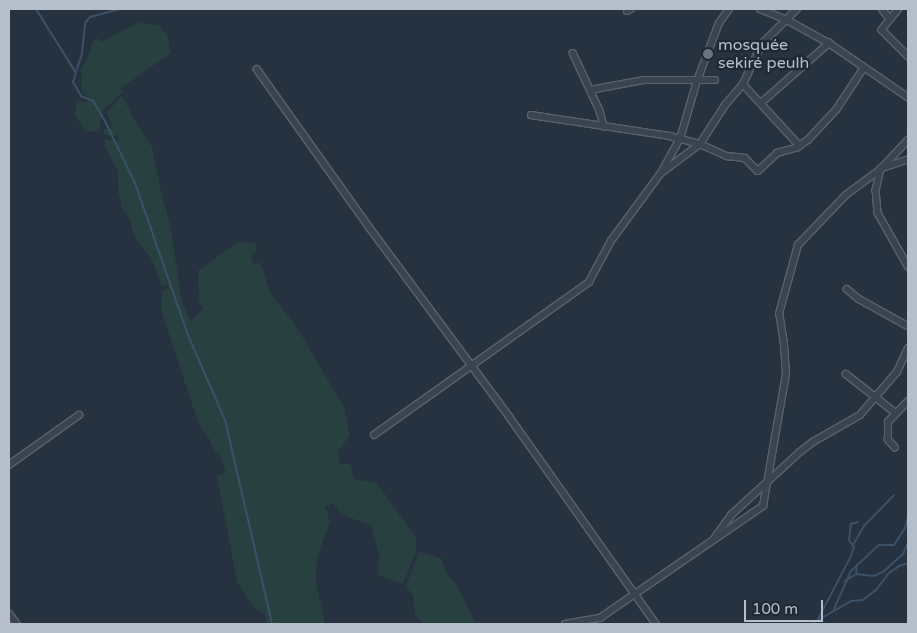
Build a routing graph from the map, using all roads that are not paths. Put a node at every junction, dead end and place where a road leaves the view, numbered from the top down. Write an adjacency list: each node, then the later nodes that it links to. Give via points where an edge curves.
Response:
1 (729, 9): 14 (street, via 719,23)
2 (760, 9): 7 (street)
3 (797, 9): 7 (street)
4 (882, 9): 6 (street)
5 (898, 9): 6 (street)
6 (890, 19): 10 (street, via 882,30)
7 (787, 20): 8 (street); 15 (street, via 762,44)
8 (829, 43): 12 (street); 18 (street)
9 (574, 53): 16 (street)
10 (908, 56)
11 (257, 69): 32 (street)
12 (863, 69): 17 (street); 24 (street, via 826,123)
13 (714, 80): 14 (street)
14 (698, 81): 16 (street, via 644,80); 21 (street)
15 (743, 84): 18 (street); 23 (street)
16 (590, 90): 20 (street)
17 (908, 97)
18 (761, 103): 24 (street)
19 (531, 116): 20 (street)
20 (604, 126): 21 (street)
21 (680, 139): 23 (street); 27 (street)
22 (908, 140): 26 (street)
23 (700, 144): 24 (street, via 727,156 745,158 758,172 777,153); 27 (street)
24 (800, 146)
25 (908, 160): 26 (street)
26 (881, 169): 28 (street, via 876,190 878,213); 41 (street, via 834,206 821,224 801,240 794,254 778,314 786,374)
27 (661, 173): 32 (street, via 611,241 589,282)
28 (908, 266)
29 (847, 289): 30 (street)
30 (908, 326)
31 (908, 348): 34 (street, via 897,372)
32 (472, 367): 38 (street); 43 (street)
33 (846, 374): 34 (street)
34 (874, 396): 36 (street); 41 (street, via 860,415 812,442)
35 (908, 401): 36 (street)
36 (896, 413): 39 (street, via 888,422 888,440)
37 (79, 415): 40 (street)
38 (374, 435)
39 (895, 448)
40 (9, 465)
41 (768, 481): 42 (street, via 731,515); 42 (street, via 764,506)
42 (712, 541): 43 (street)
43 (635, 594): 46 (street, via 600,618); 47 (street)
44 (9, 613): 45 (street)
45 (17, 624)
46 (565, 624)
47 (656, 624)

